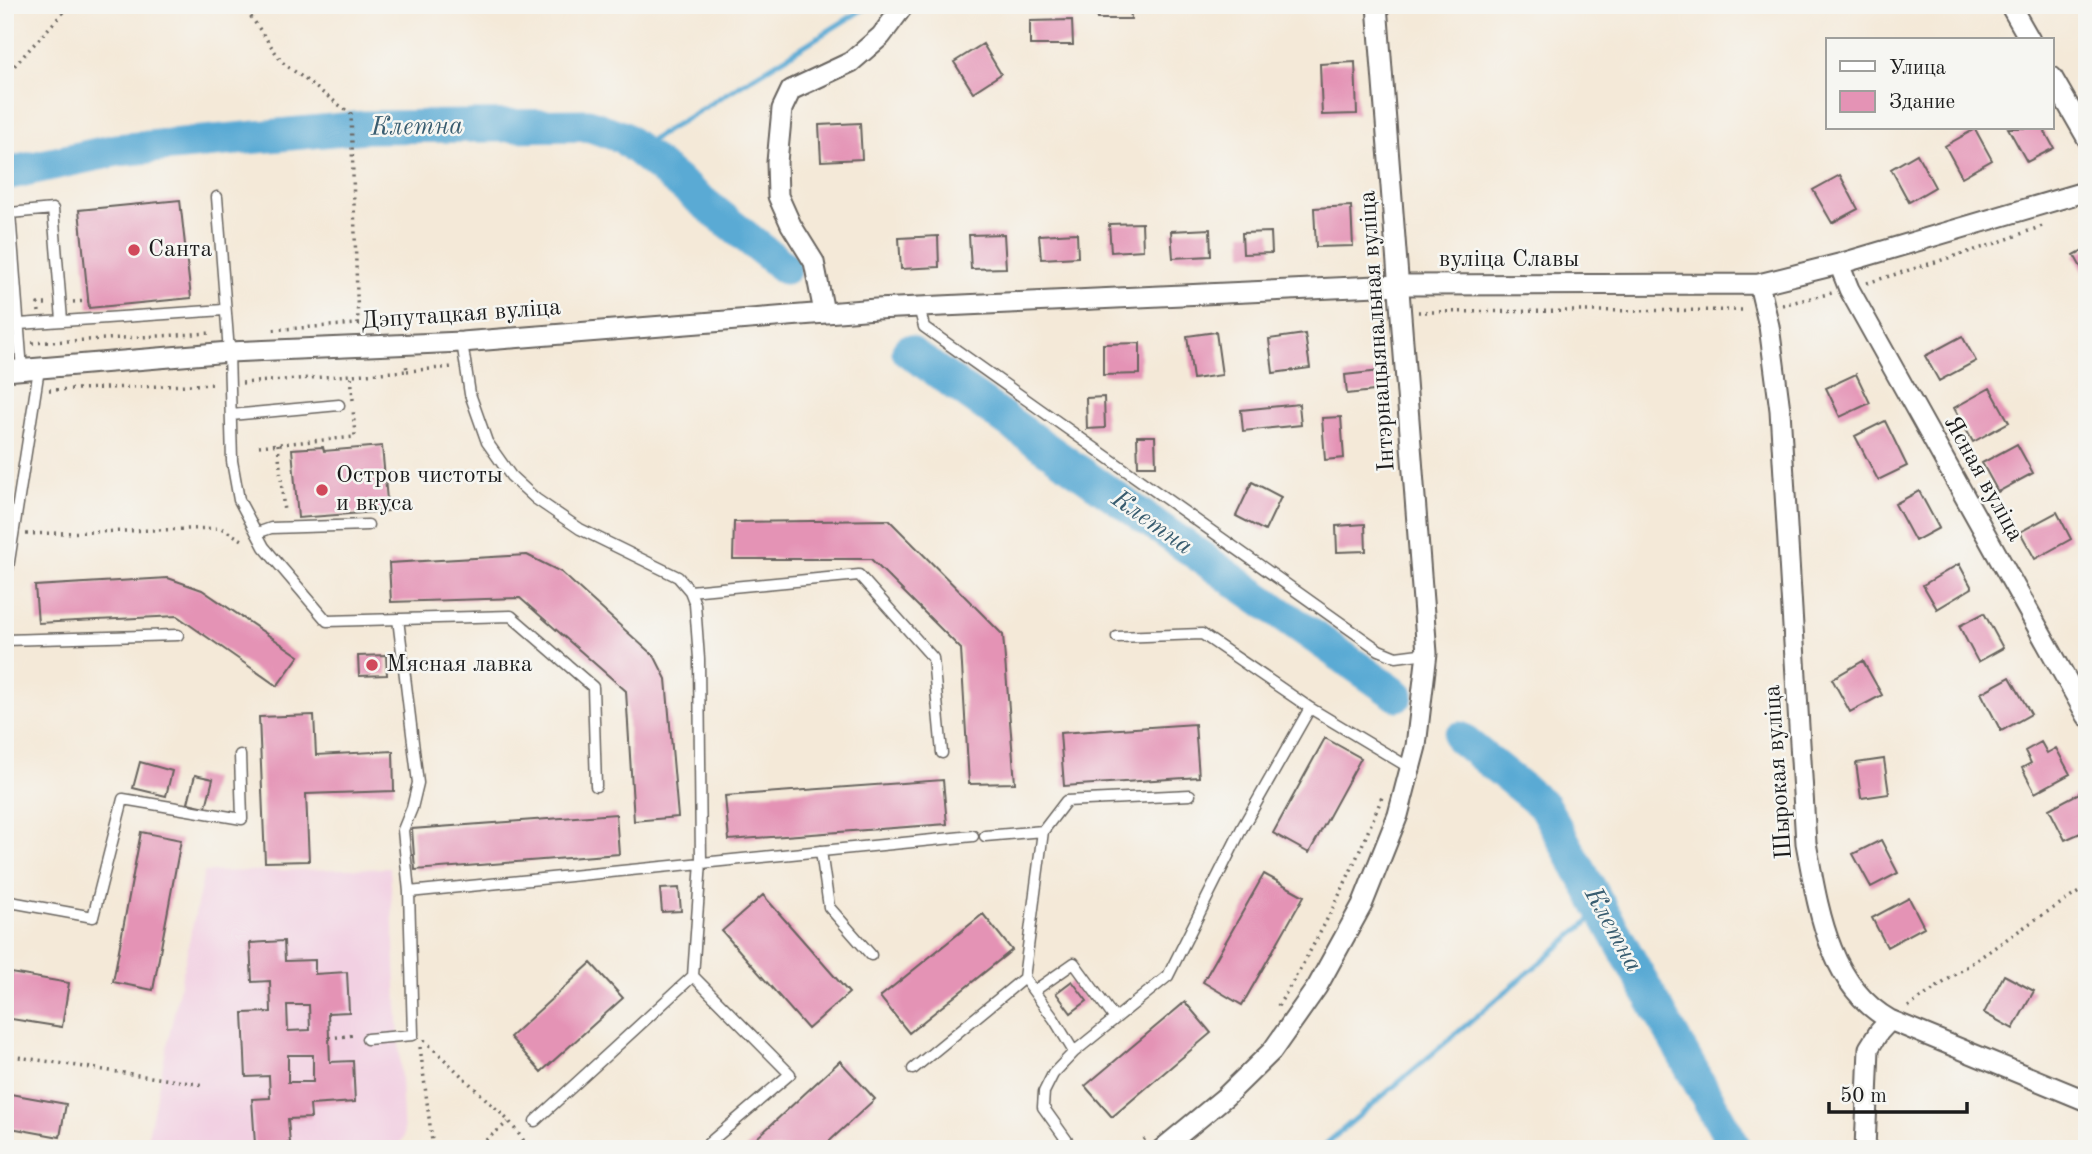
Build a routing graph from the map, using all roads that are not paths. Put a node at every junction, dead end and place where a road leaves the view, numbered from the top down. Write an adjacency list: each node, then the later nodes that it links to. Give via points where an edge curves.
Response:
1 (904, 5): 14 (street, via 881,36 851,62 791,90 782,109 778,196 814,262)
2 (1377, 5): 11 (street, Інтэрнацыянальная вуліца)
3 (2010, 5): 4 (street)
4 (2030, 38)
5 (2054, 80): 6 (street)
6 (2087, 138)
7 (2087, 191): 9 (street, вуліца Славы)
8 (216, 197): 13 (lane)
9 (1839, 264): 10 (street, вуліца Славы); 32 (street, Ясная вуліца)
10 (1759, 284): 11 (street, вуліца Славы); 50 (street, Шырокая вуліца, via 1780,410 1809,855 1818,905 1835,958 1853,990 1872,1010)
11 (1399, 285): 12 (street, вуліца Славы); 30 (street, Інтэрнацыянальная вуліца)
12 (919, 307): 14 (street, Дэпутацкая вуліца); 30 (lane, via 924,327 1379,650 1396,657)
13 (224, 310): 15 (lane); 18 (lane)
14 (824, 312): 17 (street, Дэпутацкая вуліца)
15 (62, 320): 16 (lane); 16 (lane, via 53,209 10,213)
16 (19, 324): 19 (lane)
17 (462, 342): 18 (street, Дэпутацкая вуліца); 25 (lane, via 470,394 487,442 511,476 580,529 678,577)
18 (229, 352): 19 (street, Дэпутацкая вуліца); 21 (lane)
19 (22, 370): 24 (lane, via 13,534)
20 (339, 405): 21 (lane)
21 (231, 415): 23 (lane, via 239,500)
22 (368, 525): 23 (lane, via 271,528)
23 (257, 533): 26 (lane, via 327,621)
24 (5, 587)
25 (690, 591): 33 (lane, via 859,575 933,658); 42 (lane, via 699,659)
26 (398, 619): 36 (lane, via 511,616 593,687); 43 (lane, via 418,783 404,831)
27 (178, 635): 29 (lane)
28 (1117, 637): 31 (lane, via 1202,634)
29 (5, 640)
30 (1427, 653): 35 (street, Інтэрнацыянальная вуліца)
31 (1311, 708): 35 (lane); 49 (lane, via 1242,828 1168,976)
32 (2087, 716)
33 (942, 753)
34 (240, 755): 44 (lane, via 242,818 123,799 93,917)
35 (1410, 768): 56 (street, Інтэрнацыянальная вуліца, via 1398,815 1362,905 1317,987 1272,1051 1225,1097)
36 (596, 786)
37 (1190, 795): 38 (lane, via 1066,801)
38 (1043, 831): 39 (lane); 47 (lane)
39 (985, 835)
40 (973, 836): 41 (lane)
41 (821, 850): 42 (lane); 45 (lane, via 829,907)
42 (701, 862): 43 (lane); 46 (lane)
43 (410, 892): 51 (lane, via 413,1035)
44 (5, 901)
45 (871, 955)
46 (692, 976): 55 (lane); 57 (lane, via 790,1074)
47 (1024, 978): 48 (lane); 53 (lane)
48 (1034, 991): 49 (lane, via 1074,963); 52 (lane)
49 (1115, 1019): 52 (lane)
50 (1890, 1020): 54 (street, Шырокая вуліца); 59 (street, via 1869,1048)
51 (362, 1037)
52 (1074, 1052): 58 (lane, via 1053,1074 1043,1107)
53 (913, 1069)
54 (2087, 1101)
55 (535, 1121)
56 (1158, 1140)
57 (702, 1149)
58 (1073, 1149)
59 (1865, 1149)

